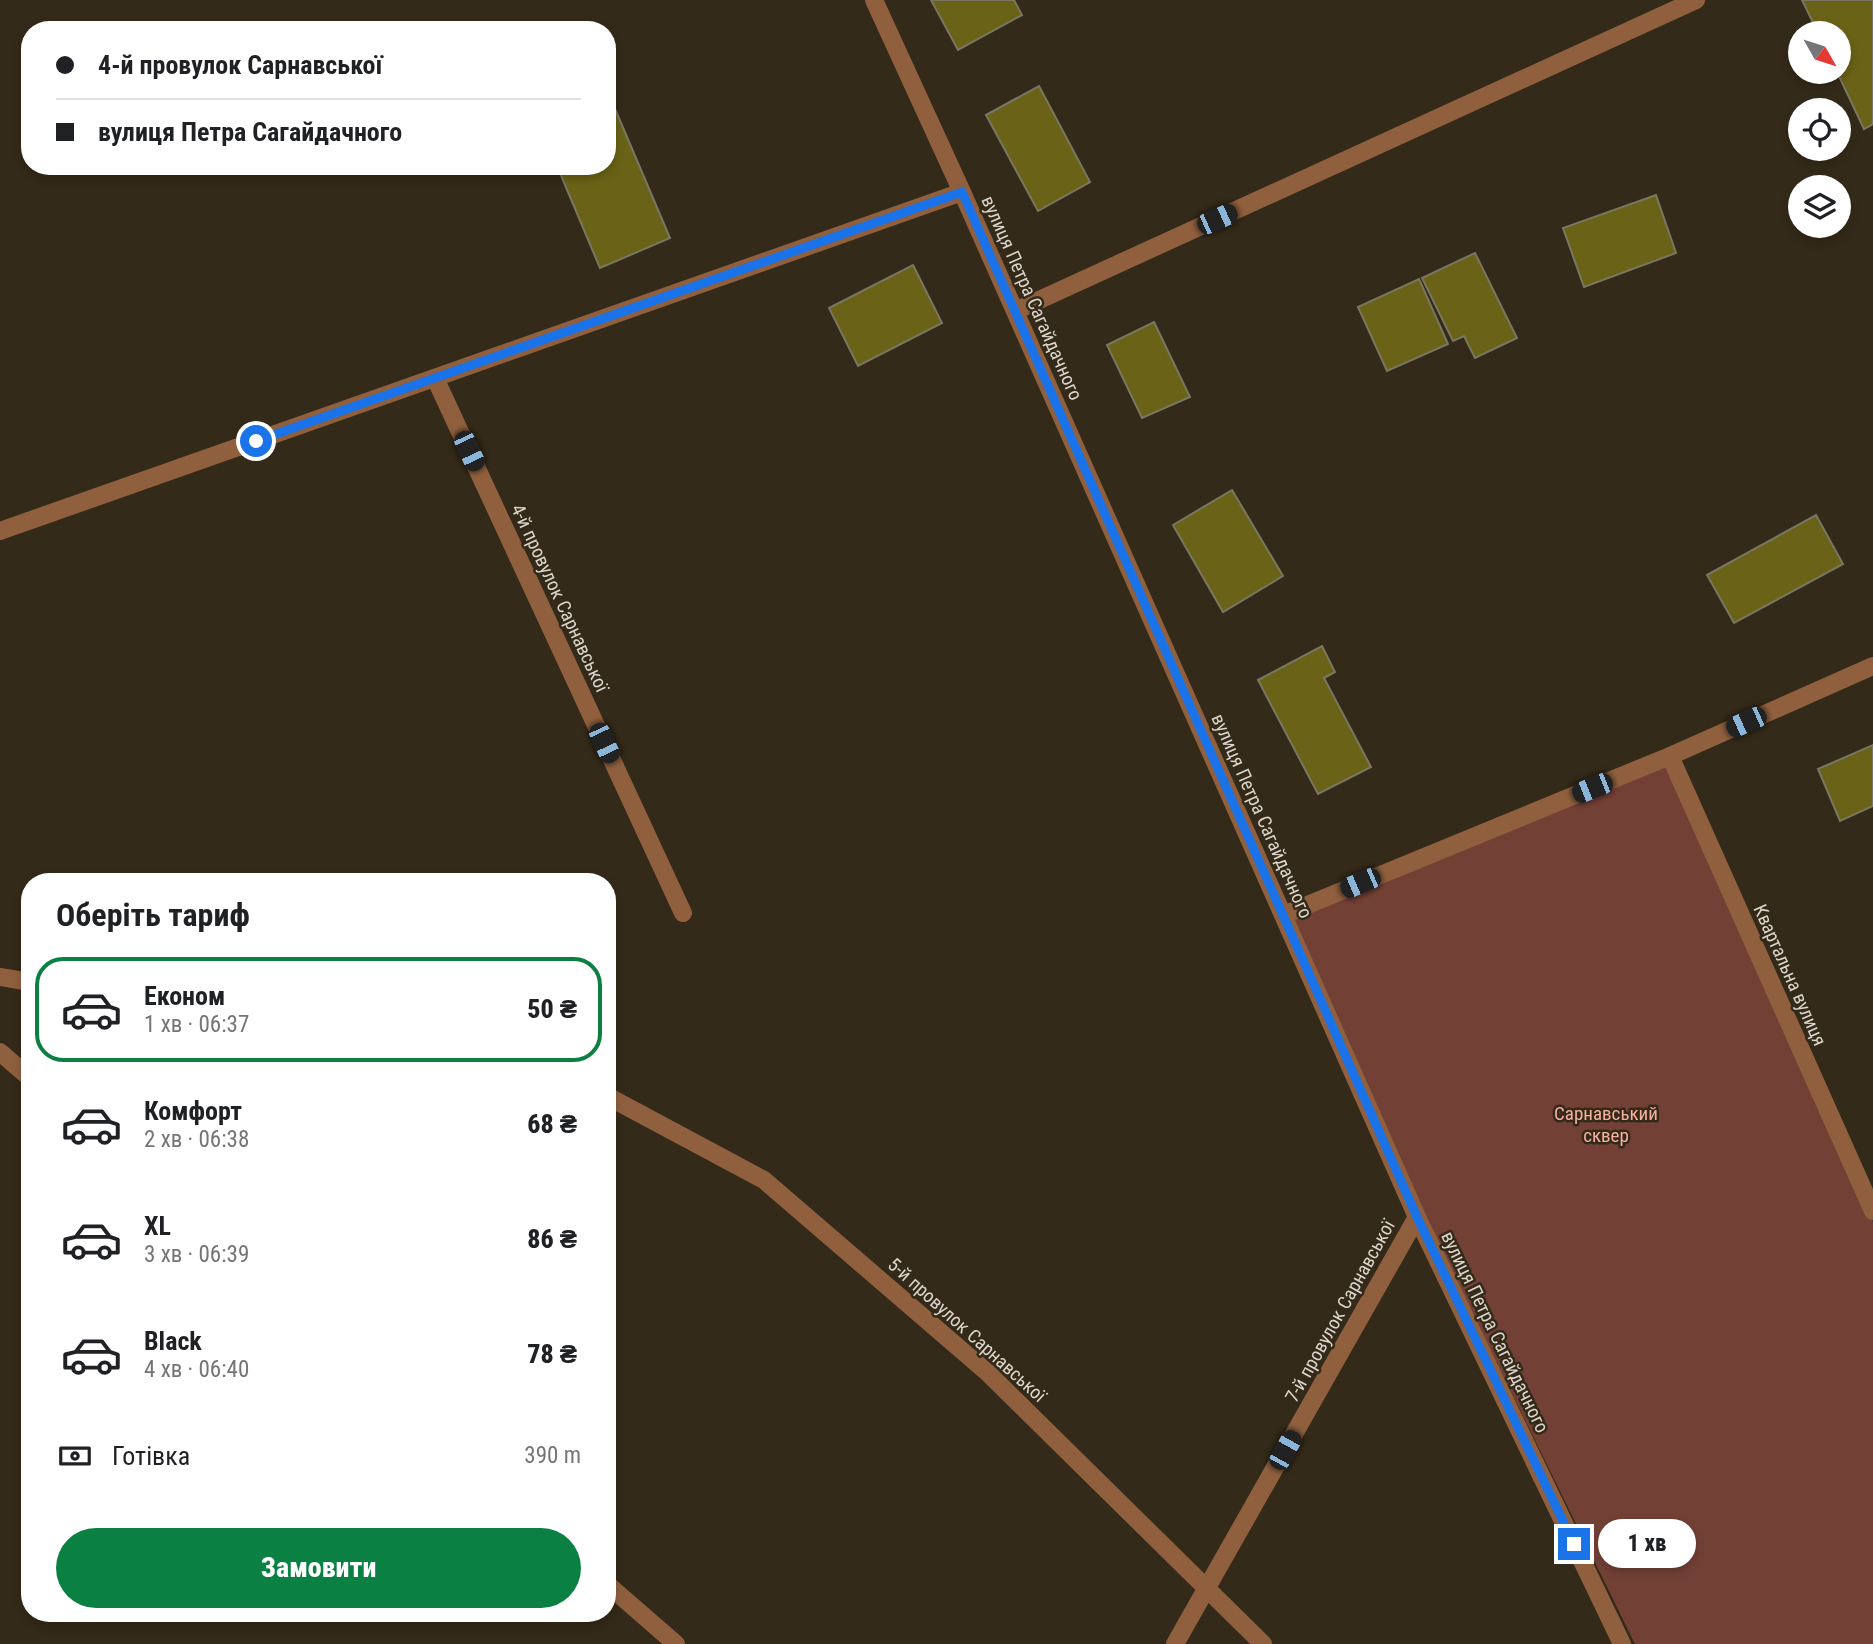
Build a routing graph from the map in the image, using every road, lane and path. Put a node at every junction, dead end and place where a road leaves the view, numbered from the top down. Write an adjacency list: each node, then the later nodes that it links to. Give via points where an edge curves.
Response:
1 (874, 0): 3 (street, вулиця Петра Сагайдачного)
2 (1696, 0): 4 (street)
3 (962, 192): 4 (street, вулиця Петра Сагайдачного); 5 (street)
4 (1015, 311): 10 (street, вулиця Петра Сагайдачного)
5 (435, 378): 6 (street); 9 (street, 4-й провулок Сарнавської)
6 (0, 531)
7 (1873, 666): 8 (street)
8 (1670, 756): 10 (street); 16 (street, Квартальна вулиця)
9 (683, 913)
10 (1283, 915): 17 (street, вулиця Петра Сагайдачного)
11 (0, 977): 12 (street)
12 (21, 980)
13 (0, 1052): 14 (street)
14 (21, 1070)
15 (616, 1101): 18 (street, 5-й провулок Сарнавської, via 764,1180 988,1373)
16 (1873, 1211)
17 (1417, 1217): 18 (street, 7-й провулок Сарнавської); 23 (street, вулиця Петра Сагайдачного)
18 (1206, 1590): 21 (street, 7-й провулок Сарнавської); 22 (street, 5-й провулок Сарнавської)
19 (616, 1592): 20 (street)
20 (676, 1644)
21 (1175, 1644)
22 (1263, 1644)
23 (1622, 1644)

